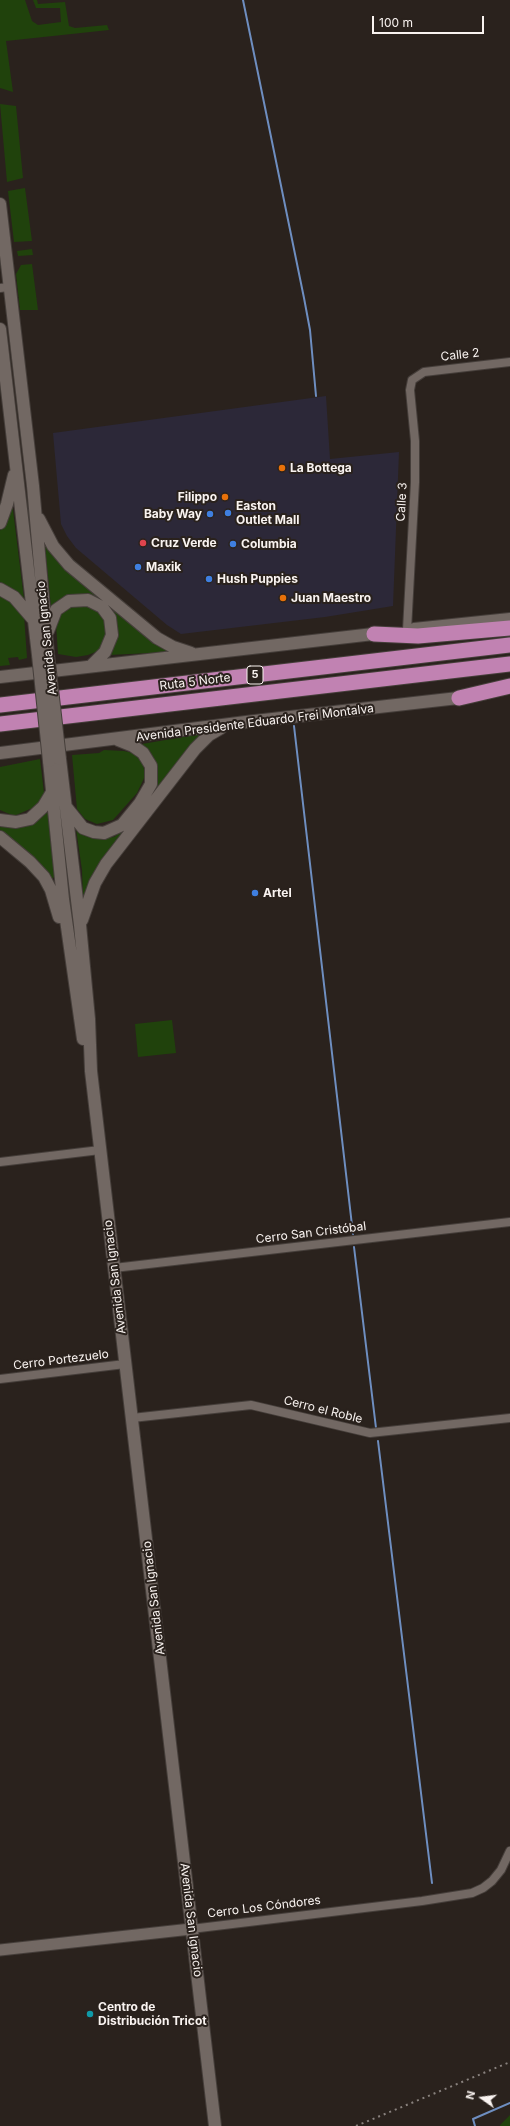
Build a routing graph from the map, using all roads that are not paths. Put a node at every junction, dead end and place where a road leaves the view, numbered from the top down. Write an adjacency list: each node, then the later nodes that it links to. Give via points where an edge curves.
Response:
1 (0, 204): 2 (main road, Avenida San Ignacio)
2 (2, 233): 3 (main road, Avenida San Ignacio)
3 (5, 287): 8 (main road, Avenida San Ignacio)
4 (0, 328): 7 (main road, Avenida San Ignacio)
5 (510, 362): 6 (street, Calle 2, via 424,372)
6 (415, 377): 16 (street, Calle 3, via 410,390 416,482)
7 (16, 466): 9 (main road, Avenida San Ignacio); 11 (main road, via 8,504)
8 (33, 486): 9 (main road, via 26,490); 10 (main road, Avenida San Ignacio)
9 (19, 487): 13 (main road, Avenida San Ignacio)
10 (36, 510): 18 (main road, Avenida San Ignacio); 21 (main road, via 53,546 69,565 162,642 179,650)
11 (0, 523)
12 (0, 589): 13 (main road, via 14,597)
13 (32, 618): 20 (main road, Avenida San Ignacio)
14 (510, 619): 16 (main road)
15 (510, 628): 17 (highway, via 418,636)
16 (407, 630): 17 (main road)
17 (374, 634): 21 (main road)
18 (46, 638): 20 (main road, Avenida San Ignacio); 23 (main road, via 54,614 64,603 83,599 97,604 110,618 112,635 106,652)
19 (510, 645): 28 (highway, Ruta 5 Norte / 5)
20 (43, 654): 33 (main road, Avenida San Ignacio, bridge)
21 (198, 654): 23 (main road)
22 (510, 664): 29 (highway, Ruta 5 Norte / 5)
23 (91, 666): 24 (main road)
24 (2, 676)
25 (510, 686): 27 (highway)
26 (510, 692): 27 (main road, Avenida Presidente Eduardo Frei Montalva)
27 (459, 698): 30 (main road, Avenida Presidente Eduardo Frei Montalva)
28 (0, 705)
29 (0, 724)
30 (228, 725): 31 (main road, Avenida Presidente Eduardo Frei Montalva); 38 (main road, via 209,735 199,744 106,864 91,891)
31 (116, 740): 32 (main road, Avenida Presidente Eduardo Frei Montalva); 35 (main road, via 143,753 152,771 148,790 125,822 109,832 94,832 79,824)
32 (2, 754)
33 (55, 760): 34 (main road, Avenida San Ignacio); 35 (main road, Avenida San Ignacio)
34 (52, 792): 36 (main road, via 43,807 30,819 16,822); 39 (main road, Avenida San Ignacio)
35 (65, 804): 38 (main road, Avenida San Ignacio)
36 (0, 820)
37 (0, 837): 39 (main road, via 44,877)
38 (80, 925): 40 (main road, Avenida San Ignacio)
39 (68, 941): 40 (main road, Avenida San Ignacio, via 82,1032)
40 (91, 1071): 41 (main road, Avenida San Ignacio)
41 (100, 1150): 42 (street); 44 (main road, Avenida San Ignacio)
42 (0, 1162)
43 (510, 1222): 44 (street, Cerro San Cristóbal)
44 (114, 1268): 45 (main road, Avenida San Ignacio)
45 (125, 1364): 46 (street, Cerro Portezuelo); 47 (main road, Avenida San Ignacio)
46 (0, 1379)
47 (132, 1418): 48 (street, Cerro el Roble, via 251,1405 370,1433); 50 (main road, Avenida San Ignacio)
48 (510, 1418)
49 (510, 1851): 50 (street, Cerro Los Cóndores, via 501,1870 492,1881 478,1891 468,1894)
50 (191, 1929): 51 (street, Cerro Los Cóndores); 52 (main road, Avenida San Ignacio)
51 (0, 1950)
52 (215, 2126)

